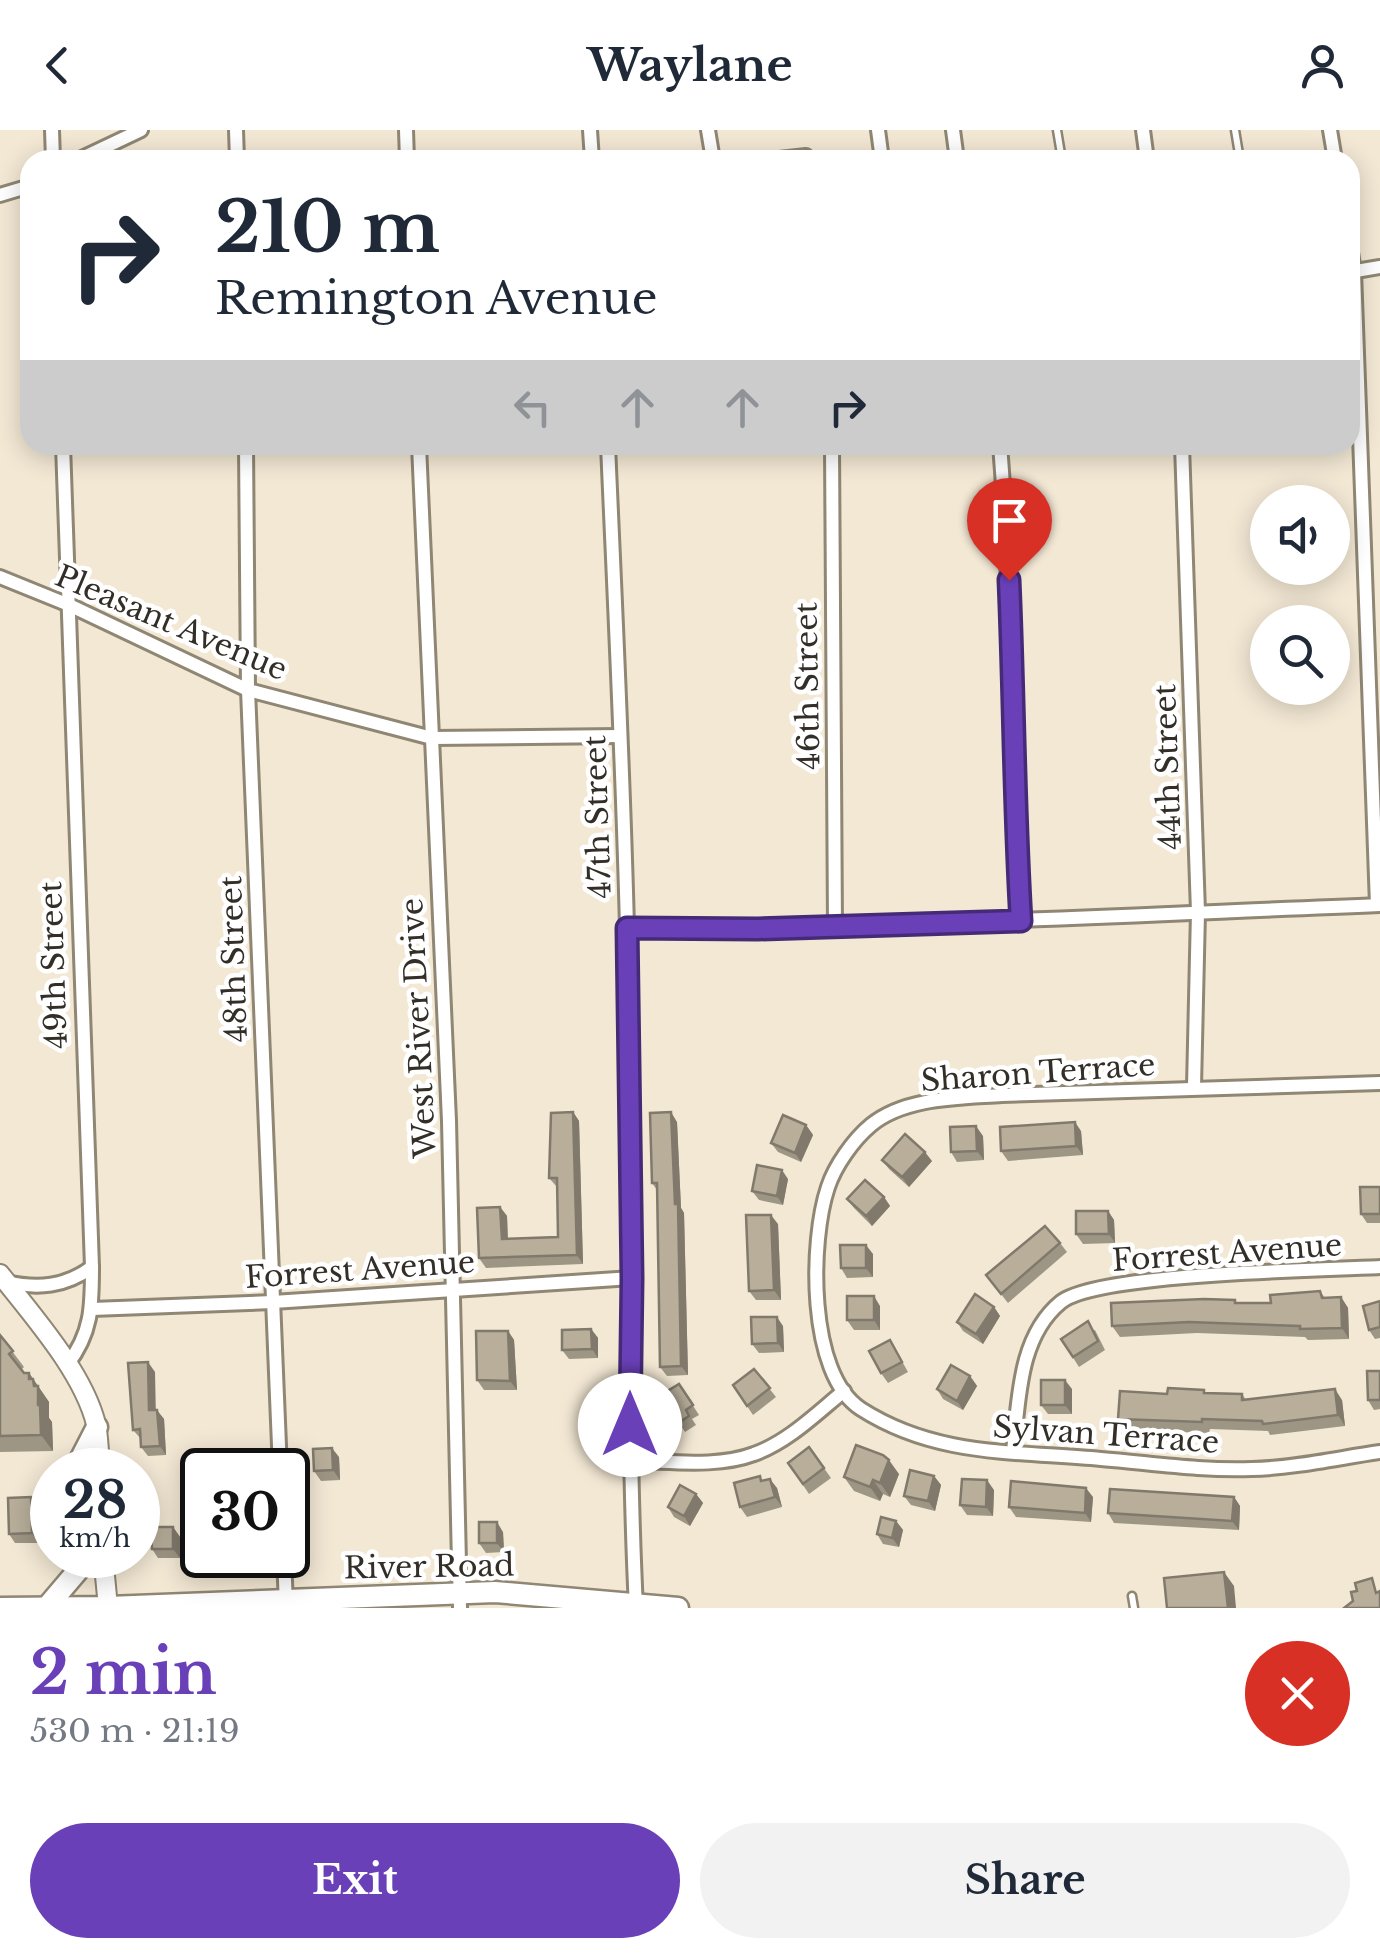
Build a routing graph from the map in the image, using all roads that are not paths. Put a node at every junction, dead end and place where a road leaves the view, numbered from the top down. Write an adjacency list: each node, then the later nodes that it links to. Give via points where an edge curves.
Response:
1 (141, 130): 2 (street)
2 (99, 150)
3 (63, 455): 12 (street, 49th Street)
4 (246, 455): 13 (street, 48th Street)
5 (419, 455): 15 (street, West River Drive)
6 (608, 455): 14 (street, 47th Street)
7 (832, 455): 19 (street, 46th Street)
8 (1001, 455): 18 (street)
9 (1182, 455): 17 (street, 44th Street)
10 (1360, 455): 16 (street)
11 (0, 578): 12 (street, Pleasant Avenue)
12 (69, 605): 13 (street, Pleasant Avenue); 23 (street, 49th Street)
13 (248, 690): 15 (street, Pleasant Avenue); 28 (street, 48th Street)
14 (620, 736): 15 (street, Pleasant Avenue); 20 (street, 47th Street)
15 (432, 738): 27 (street, West River Drive)
16 (1379, 905): 17 (street)
17 (1198, 912): 18 (street); 22 (street, 44th Street)
18 (1021, 921): 19 (street)
19 (835, 926): 20 (street)
20 (627, 928): 26 (street, 47th Street)
21 (1380, 1082): 22 (street, Sharon Terrace)
22 (1194, 1087): 31 (street, Sharon Terrace, via 948,1099 871,1125 828,1185 822,1213 817,1310 824,1350)
23 (92, 1267): 25 (street, via 37,1288); 29 (street, 49th Street)
24 (1380, 1267): 36 (street, Forrest Avenue, via 1129,1282 1062,1301 1024,1363)
25 (3, 1278): 30 (main road)
26 (632, 1278): 27 (street, Forrest Avenue); 38 (street, 47th Street)
27 (453, 1290): 28 (street, Forrest Avenue); 43 (street, West River Drive)
28 (273, 1302): 29 (street, Forrest Avenue); 35 (street, 48th Street)
29 (92, 1309): 30 (street, 49th Street)
30 (67, 1365): 32 (main road)
31 (844, 1392): 36 (street, Sylvan Terrace, via 897,1430 971,1451); 38 (street, via 758,1454)
32 (97, 1427): 33 (main road); 34 (main road)
33 (86, 1448)
34 (98, 1448)
35 (279, 1448)
36 (1013, 1451): 37 (street, Sylvan Terrace, via 1254,1469)
37 (1380, 1452)
38 (630, 1462): 45 (street, 47th Street)
39 (72, 1578): 47 (main road)
40 (105, 1578): 48 (main road)
41 (285, 1578): 44 (street)
42 (1132, 1596): 50 (lane)
43 (460, 1600): 44 (main road, River Road); 45 (main road, River Road, via 495,1592)
44 (286, 1605): 48 (main road, River Road)
45 (636, 1606): 49 (main road, River Road)
46 (0, 1608): 47 (main road, River Road)
47 (46, 1608): 48 (main road, River Road)
48 (108, 1608)
49 (678, 1608)
50 (1134, 1608)

